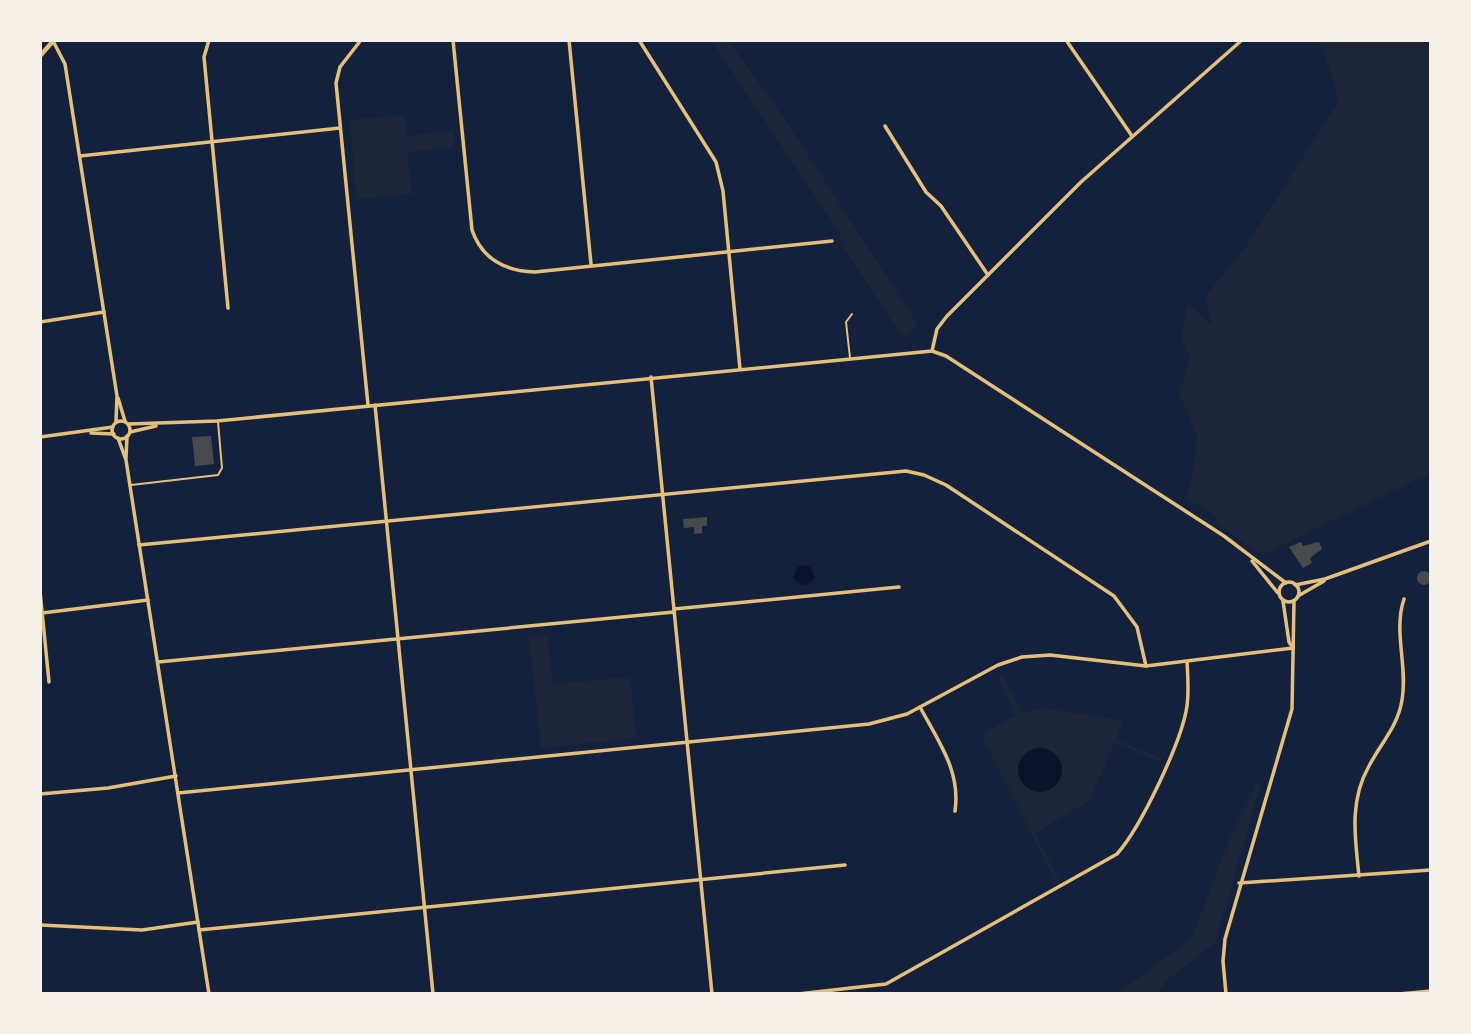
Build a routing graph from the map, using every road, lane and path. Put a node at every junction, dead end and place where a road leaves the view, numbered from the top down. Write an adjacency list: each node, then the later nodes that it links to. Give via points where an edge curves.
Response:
1 (209, 40): 13 (street, via 204,57)
2 (361, 40): 11 (street, via 338,75)
3 (453, 40): 17 (street, via 469,216 480,249 497,263 523,271)
4 (569, 40): 17 (street)
5 (639, 40): 16 (street, via 716,162)
6 (1066, 40): 12 (street)
7 (1242, 40): 12 (street)
8 (53, 41): 9 (main road); 14 (street, via 65,64)
9 (40, 56)
10 (885, 126): 18 (street, via 926,192 941,205)
11 (340, 128): 13 (street); 28 (street)
12 (1132, 136): 18 (street)
13 (212, 139): 14 (street); 19 (street)
14 (80, 156): 20 (street)
15 (832, 241): 16 (street)
16 (728, 251): 17 (street); 25 (street)
17 (591, 264)
18 (988, 275): 23 (street, via 942,322)
19 (228, 308)
20 (104, 312): 22 (street); 27 (street)
21 (852, 314): 24 (lane, via 846,322)
22 (40, 322)
23 (932, 351): 24 (street); 45 (street, via 1224,536)
24 (850, 358): 25 (street)
25 (740, 369): 26 (street)
26 (651, 377): 29 (street); 41 (street)
27 (117, 396): 31 (street); 32 (street)
28 (368, 405): 29 (street); 30 (street)
29 (375, 405): 42 (street)
30 (217, 421): 33 (street); 40 (lane, via 222,468 218,475)
31 (116, 422): 32 (street); 34 (street)
32 (127, 423): 33 (street); 36 (street)
33 (158, 425): 36 (street)
34 (113, 427): 35 (street); 37 (street)
35 (89, 432): 37 (street); 38 (street)
36 (128, 434): 37 (street); 39 (street)
37 (116, 436): 39 (street)
38 (40, 437)
39 (126, 460): 40 (street)
40 (130, 485): 44 (street)
41 (663, 494): 42 (street); 57 (street); 63 (street, via 888,471 924,475 1114,596 1137,626)
42 (387, 521): 44 (street); 59 (street)
43 (1431, 541): 46 (street)
44 (139, 545): 54 (street)
45 (1251, 559): 47 (street); 51 (street)
46 (1325, 579): 48 (street); 52 (street)
47 (1286, 583): 48 (street); 51 (street)
48 (1295, 584): 52 (street)
49 (899, 587): 57 (street)
50 (40, 591): 58 (street)
51 (1279, 594): 55 (street)
52 (1298, 596): 56 (street)
53 (1404, 599): 74 (street, via 1399,615 1404,676 1400,710 1368,766 1357,797 1354,825)
54 (148, 600): 58 (street); 61 (street)
55 (1283, 601): 56 (street); 60 (street)
56 (1294, 601): 60 (street)
57 (674, 610): 59 (street); 66 (street)
58 (43, 613): 64 (street)
59 (398, 639): 61 (street); 67 (street)
60 (1293, 648): 62 (street); 76 (street, via 1292,709)
61 (158, 662): 68 (street)
62 (1187, 662): 63 (street); 85 (street, via 1184,719 1142,819 1117,853 886,984)
63 (1146, 666): 65 (street, via 1050,655 1022,657)
64 (49, 682)
65 (920, 707): 66 (street, via 869,724); 71 (street, via 951,764)
66 (687, 742): 67 (street); 75 (street)
67 (411, 770): 69 (street); 77 (street)
68 (176, 776): 69 (street); 70 (street)
69 (178, 793): 78 (street)
70 (40, 794)
71 (955, 811)
72 (845, 866): 75 (street)
73 (1431, 870): 74 (street)
74 (1359, 876): 76 (street)
75 (701, 880): 77 (street); 84 (street)
76 (1239, 883): 86 (street, via 1223,951)
77 (425, 907): 80 (street); 83 (street)
78 (198, 922): 79 (street, via 142,930); 80 (street)
79 (40, 925)
80 (199, 930): 82 (street)
81 (1431, 991): 87 (street)
82 (209, 994)
83 (433, 994)
84 (712, 994)
85 (798, 994)
86 (1226, 994)
87 (1399, 994)

